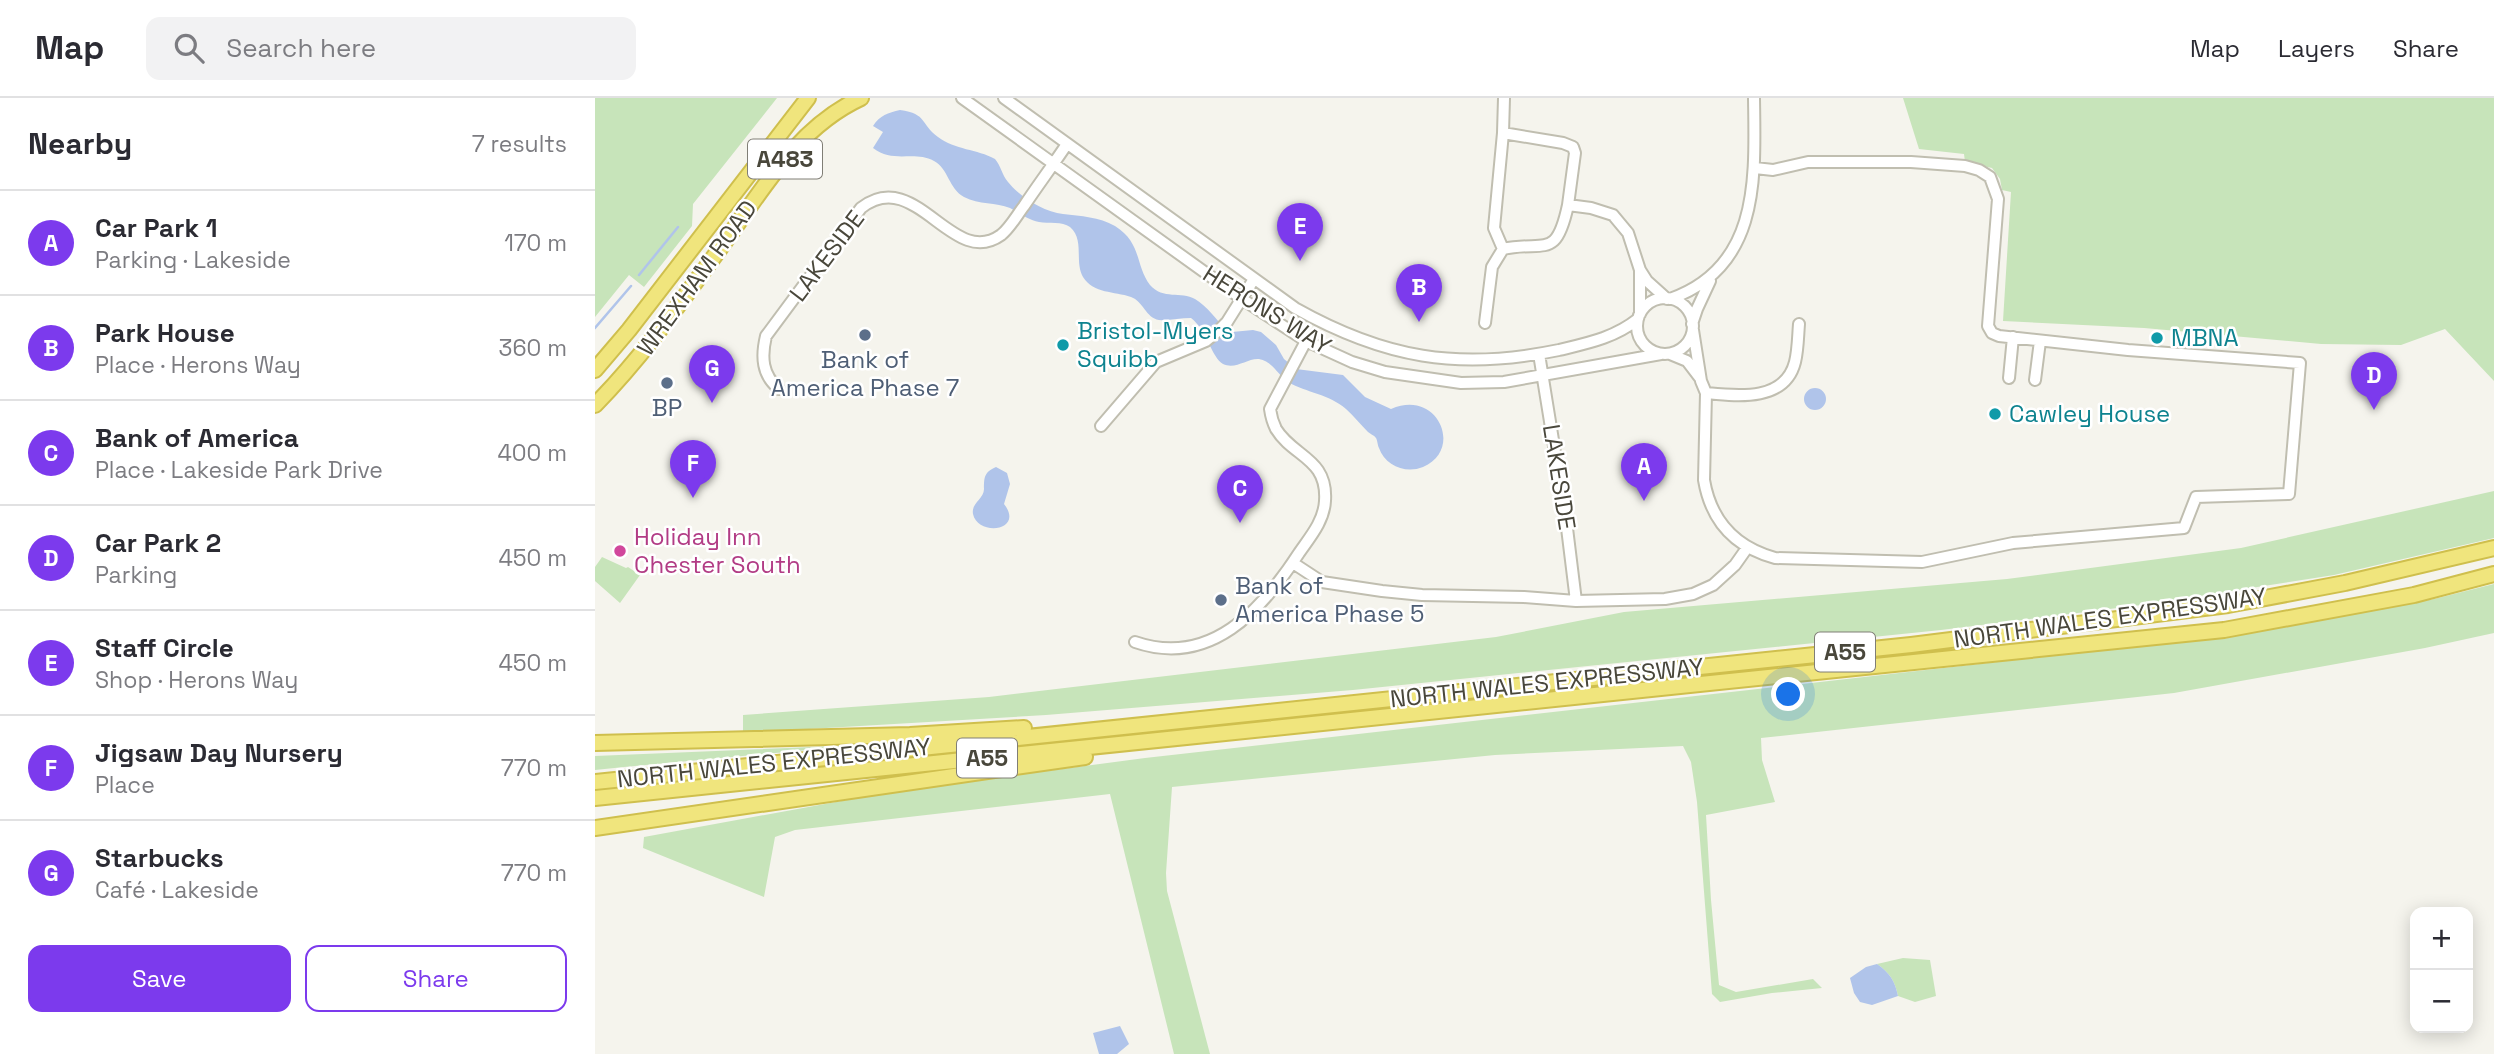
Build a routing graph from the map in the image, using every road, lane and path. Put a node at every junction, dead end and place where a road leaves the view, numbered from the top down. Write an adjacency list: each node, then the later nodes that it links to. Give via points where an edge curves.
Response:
1 (808, 98): 27 (highway, WREXHAM ROAD / A483)
2 (861, 98): 34 (highway, WREXHAM ROAD / A483, via 830,116 795,147 648,348)
3 (962, 98): 9 (street, HERONS WAY)
4 (1004, 98): 8 (street, HERONS WAY)
5 (1504, 98): 7 (street)
6 (1754, 98): 10 (street)
7 (1503, 133): 11 (street, via 1573,147); 12 (street, via 1494,228)
8 (1067, 144): 9 (street, LAKESIDE); 15 (street, HERONS WAY)
9 (1053, 164): 16 (street, HERONS WAY); 32 (street, LAKESIDE, via 1007,229 993,240 960,237 897,197 885,197 861,208 766,337 762,358 771,382)
10 (1755, 168): 14 (street, via 1747,214 1729,254); 22 (street, via 1773,170 1808,162 1911,162 1965,166 1990,177 1998,199 1988,326 1992,333)
11 (1568, 205): 12 (street, via 1556,239 1535,248); 13 (street, via 1613,215 1627,233)
12 (1503, 249): 19 (street, via 1492,267)
13 (1640, 270): 17 (street); 18 (street)
14 (1711, 278): 17 (street); 21 (street)
15 (1254, 279): 16 (street); 25 (street, HERONS WAY, via 1328,326 1393,351 1468,361)
16 (1242, 299): 23 (street, HERONS WAY); 35 (street, via 1227,322 1206,341 1156,362)
17 (1669, 299): 18 (street, via 1650,302); 21 (street, via 1685,307)
18 (1639, 316): 25 (street, HERONS WAY, via 1617,334); 26 (street, via 1638,334 1643,344)
19 (1485, 323)
20 (1799, 324): 33 (street, via 1795,363 1781,383 1757,395)
21 (1692, 327): 26 (street, via 1687,344); 30 (street)
22 (2013, 337): 24 (street); 29 (street)
23 (1307, 341): 28 (street, HERONS WAY, via 1352,362 1415,378 1461,383); 38 (street, via 1270,409 1277,431 1313,463 1325,501 1320,522)
24 (2040, 341): 31 (street); 36 (street, via 2299,363 2289,494 2196,497 2184,528 2013,543 1922,562 1775,558)
25 (1539, 354): 28 (street, LAKESIDE)
26 (1665, 354): 28 (street, HERONS WAY); 30 (street, via 1687,361)
27 (595, 370)
28 (1543, 376): 40 (street, LAKESIDE)
29 (2009, 379)
30 (1701, 380): 33 (street)
31 (2035, 380)
32 (779, 389)
33 (1706, 393): 36 (street, via 1707,494 1722,526)
34 (595, 405)
35 (1101, 426)
36 (1747, 548): 40 (street, via 1721,579 1693,594)
37 (2494, 548): 42 (highway, NORTH WALES EXPRESSWAY / A55, via 2228,606 1897,646)
38 (1293, 563): 40 (street, via 1322,582 1382,591); 41 (street, via 1256,608 1222,636 1188,648)
39 (2494, 574): 43 (highway, NORTH WALES EXPRESSWAY / A55, via 2414,595 2224,630)
40 (1576, 601)
41 (1135, 642)
42 (1241, 714): 44 (highway, via 911,735); 45 (highway, NORTH WALES EXPRESSWAY / A55)
43 (1378, 717): 46 (highway, NORTH WALES EXPRESSWAY / A55); 47 (highway)
44 (595, 743)
45 (595, 782)
46 (595, 798)
47 (595, 828)

